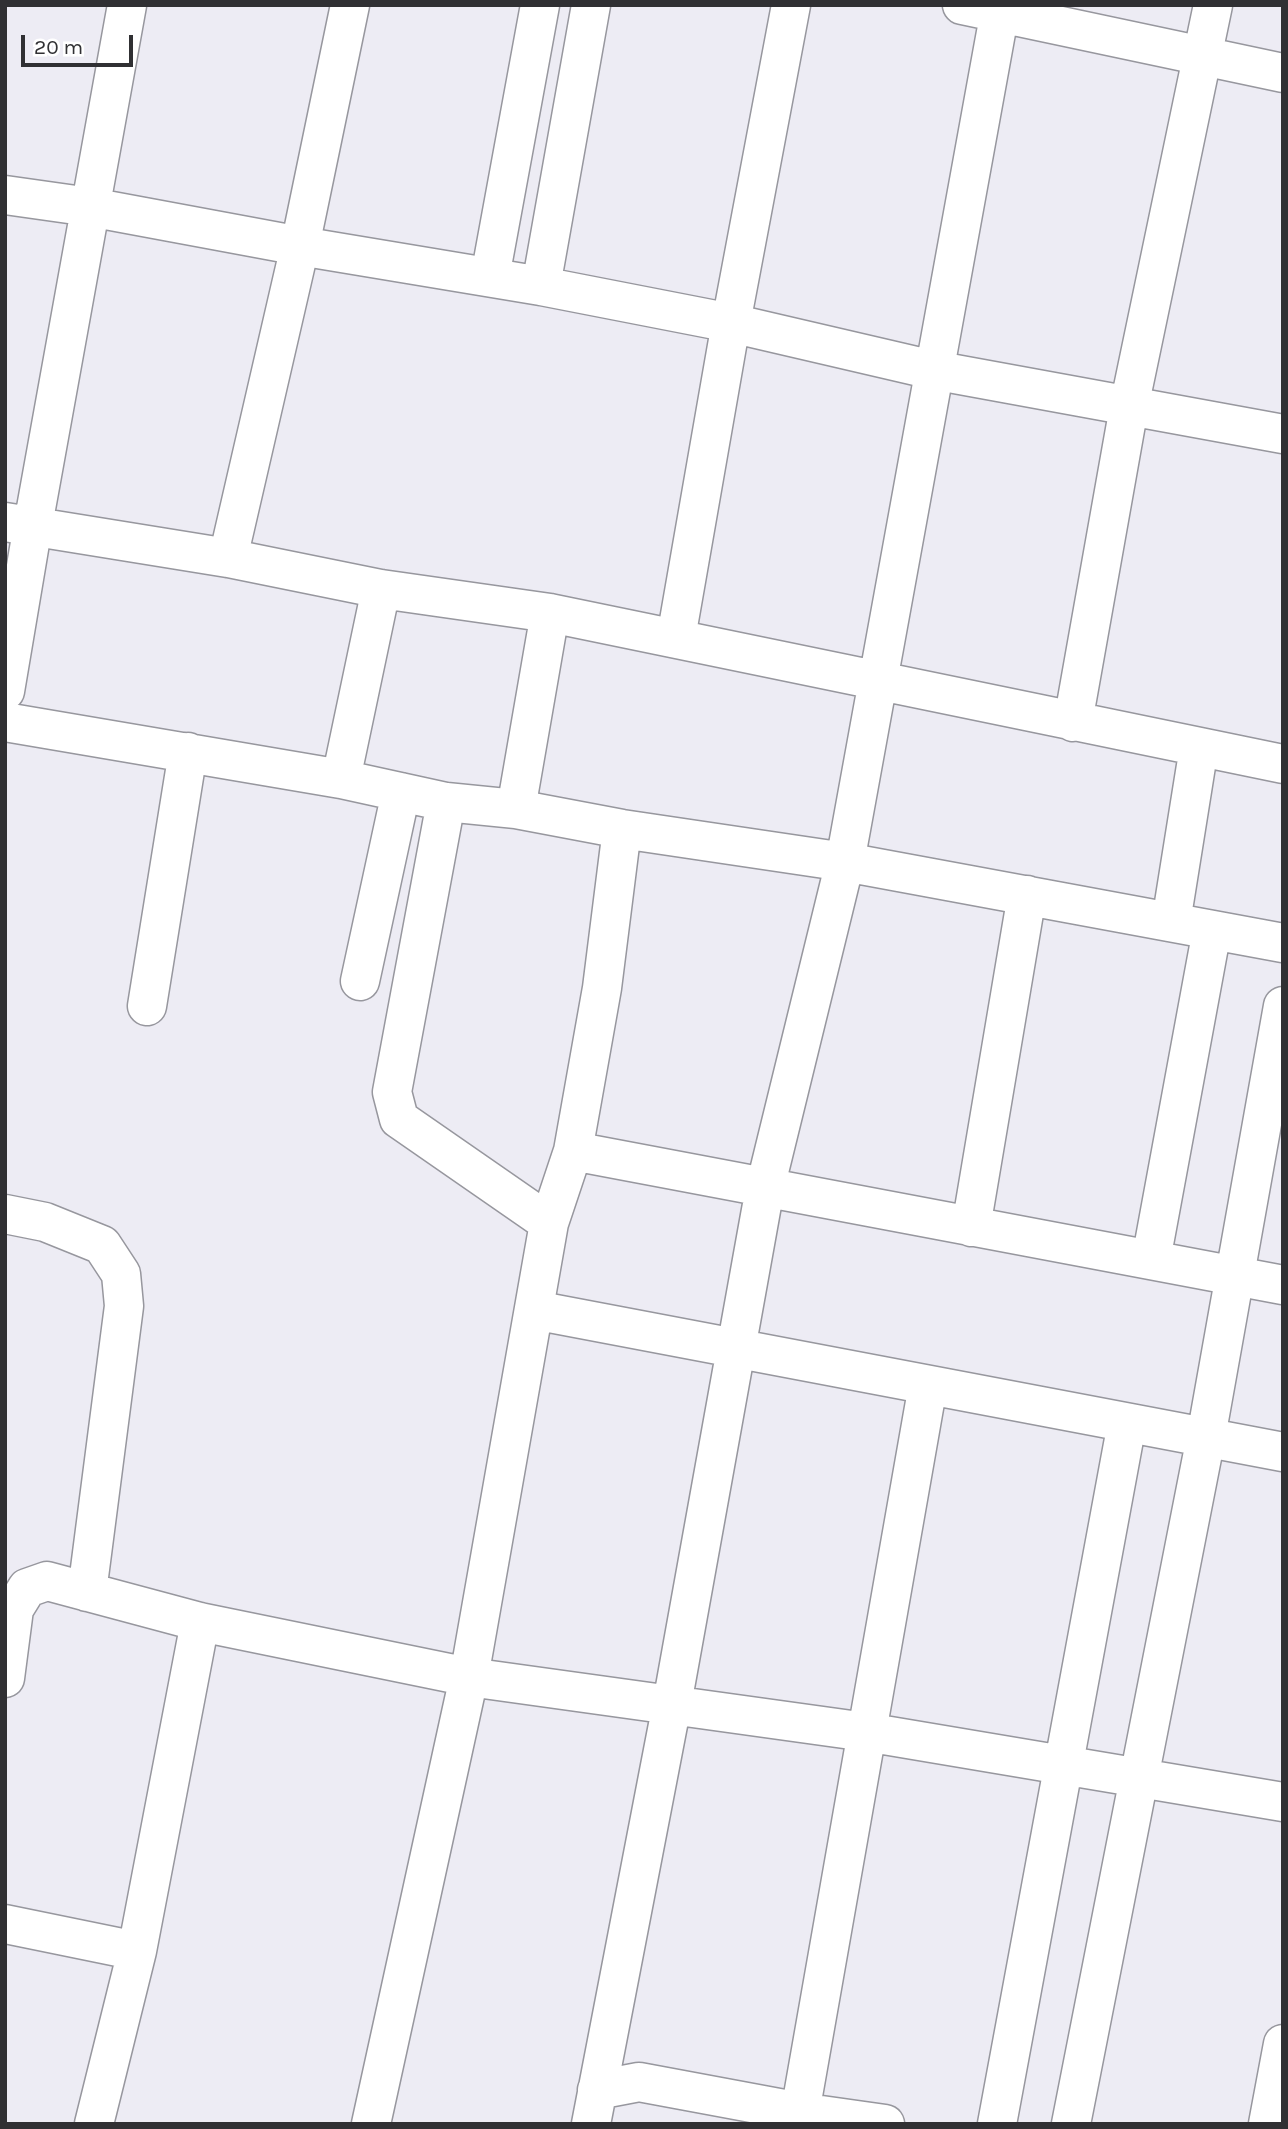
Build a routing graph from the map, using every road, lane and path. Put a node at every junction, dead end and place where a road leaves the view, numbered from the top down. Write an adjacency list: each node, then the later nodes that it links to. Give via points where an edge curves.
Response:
1 (127, 5): 12 (street)
2 (350, 5): 13 (street)
3 (540, 5): 14 (street)
4 (591, 5): 15 (street)
5 (791, 5): 16 (street)
6 (962, 5): 8 (street)
7 (1213, 5): 9 (street)
8 (1000, 9): 9 (street); 17 (street)
9 (1202, 57): 10 (street); 18 (street)
10 (1283, 73)
11 (5, 195): 12 (street)
12 (90, 207): 13 (street); 20 (street)
13 (300, 246): 14 (street); 21 (street)
14 (490, 277): 15 (street)
15 (541, 286): 16 (street)
16 (731, 323): 17 (street); 24 (street)
17 (933, 370): 18 (street); 25 (street)
18 (1129, 408): 19 (street); 28 (street)
19 (1283, 434)
20 (19, 524): 21 (street); 26 (street)
21 (228, 558): 22 (street)
22 (381, 589): 23 (street); 32 (street)
23 (550, 613): 24 (street); 35 (street)
24 (676, 638): 25 (street)
25 (878, 679): 28 (street); 37 (street)
26 (5, 691)
27 (5, 722): 30 (street)
28 (1073, 722): 29 (street)
29 (1199, 747): 31 (street); 39 (street)
30 (188, 752): 32 (street); 43 (street)
31 (1283, 764)
32 (341, 779): 33 (street)
33 (401, 792): 34 (street); 42 (street)
34 (446, 802): 35 (street); 48 (street, via 392,1092 399,1119)
35 (516, 809): 36 (street)
36 (622, 829): 37 (street); 45 (street, via 602,988)
37 (845, 862): 38 (street); 46 (street)
38 (1027, 895): 39 (street); 49 (street)
39 (1171, 922): 40 (street)
40 (1212, 930): 41 (street); 50 (street)
41 (1283, 943)
42 (360, 981)
43 (147, 1006)
44 (1283, 1006): 51 (street)
45 (573, 1151): 46 (street); 48 (street)
46 (765, 1188): 49 (street); 54 (street)
47 (5, 1214): 59 (street, via 45,1222 102,1245 121,1274 124,1306)
48 (549, 1223): 53 (street)
49 (971, 1227): 50 (street)
50 (1151, 1260): 51 (street)
51 (1234, 1276): 52 (street); 57 (street)
52 (1283, 1284)
53 (534, 1310): 54 (street); 61 (street)
54 (738, 1349): 55 (street); 63 (street)
55 (928, 1385): 56 (street); 64 (street)
56 (1127, 1423): 57 (street); 65 (street)
57 (1206, 1437): 58 (street); 66 (street)
58 (1283, 1452)
59 (87, 1592): 60 (street); 62 (street, via 47,1581 27,1588 14,1609)
60 (200, 1622): 61 (street); 69 (street)
61 (469, 1677): 63 (street); 74 (street)
62 (5, 1678)
63 (672, 1704): 64 (street); 71 (street)
64 (866, 1732): 65 (street); 72 (street)
65 (1063, 1766): 66 (street); 76 (street)
66 (1139, 1779): 67 (street); 77 (street)
67 (1283, 1802)
68 (5, 1924): 69 (street)
69 (137, 1951): 73 (street)
70 (1283, 2044): 78 (street)
71 (594, 2107): 72 (street, via 639,2082)
72 (799, 2118): 75 (street)
73 (94, 2124)
74 (371, 2124)
75 (885, 2124)
76 (997, 2124)
77 (1071, 2124)
78 (1268, 2124)

